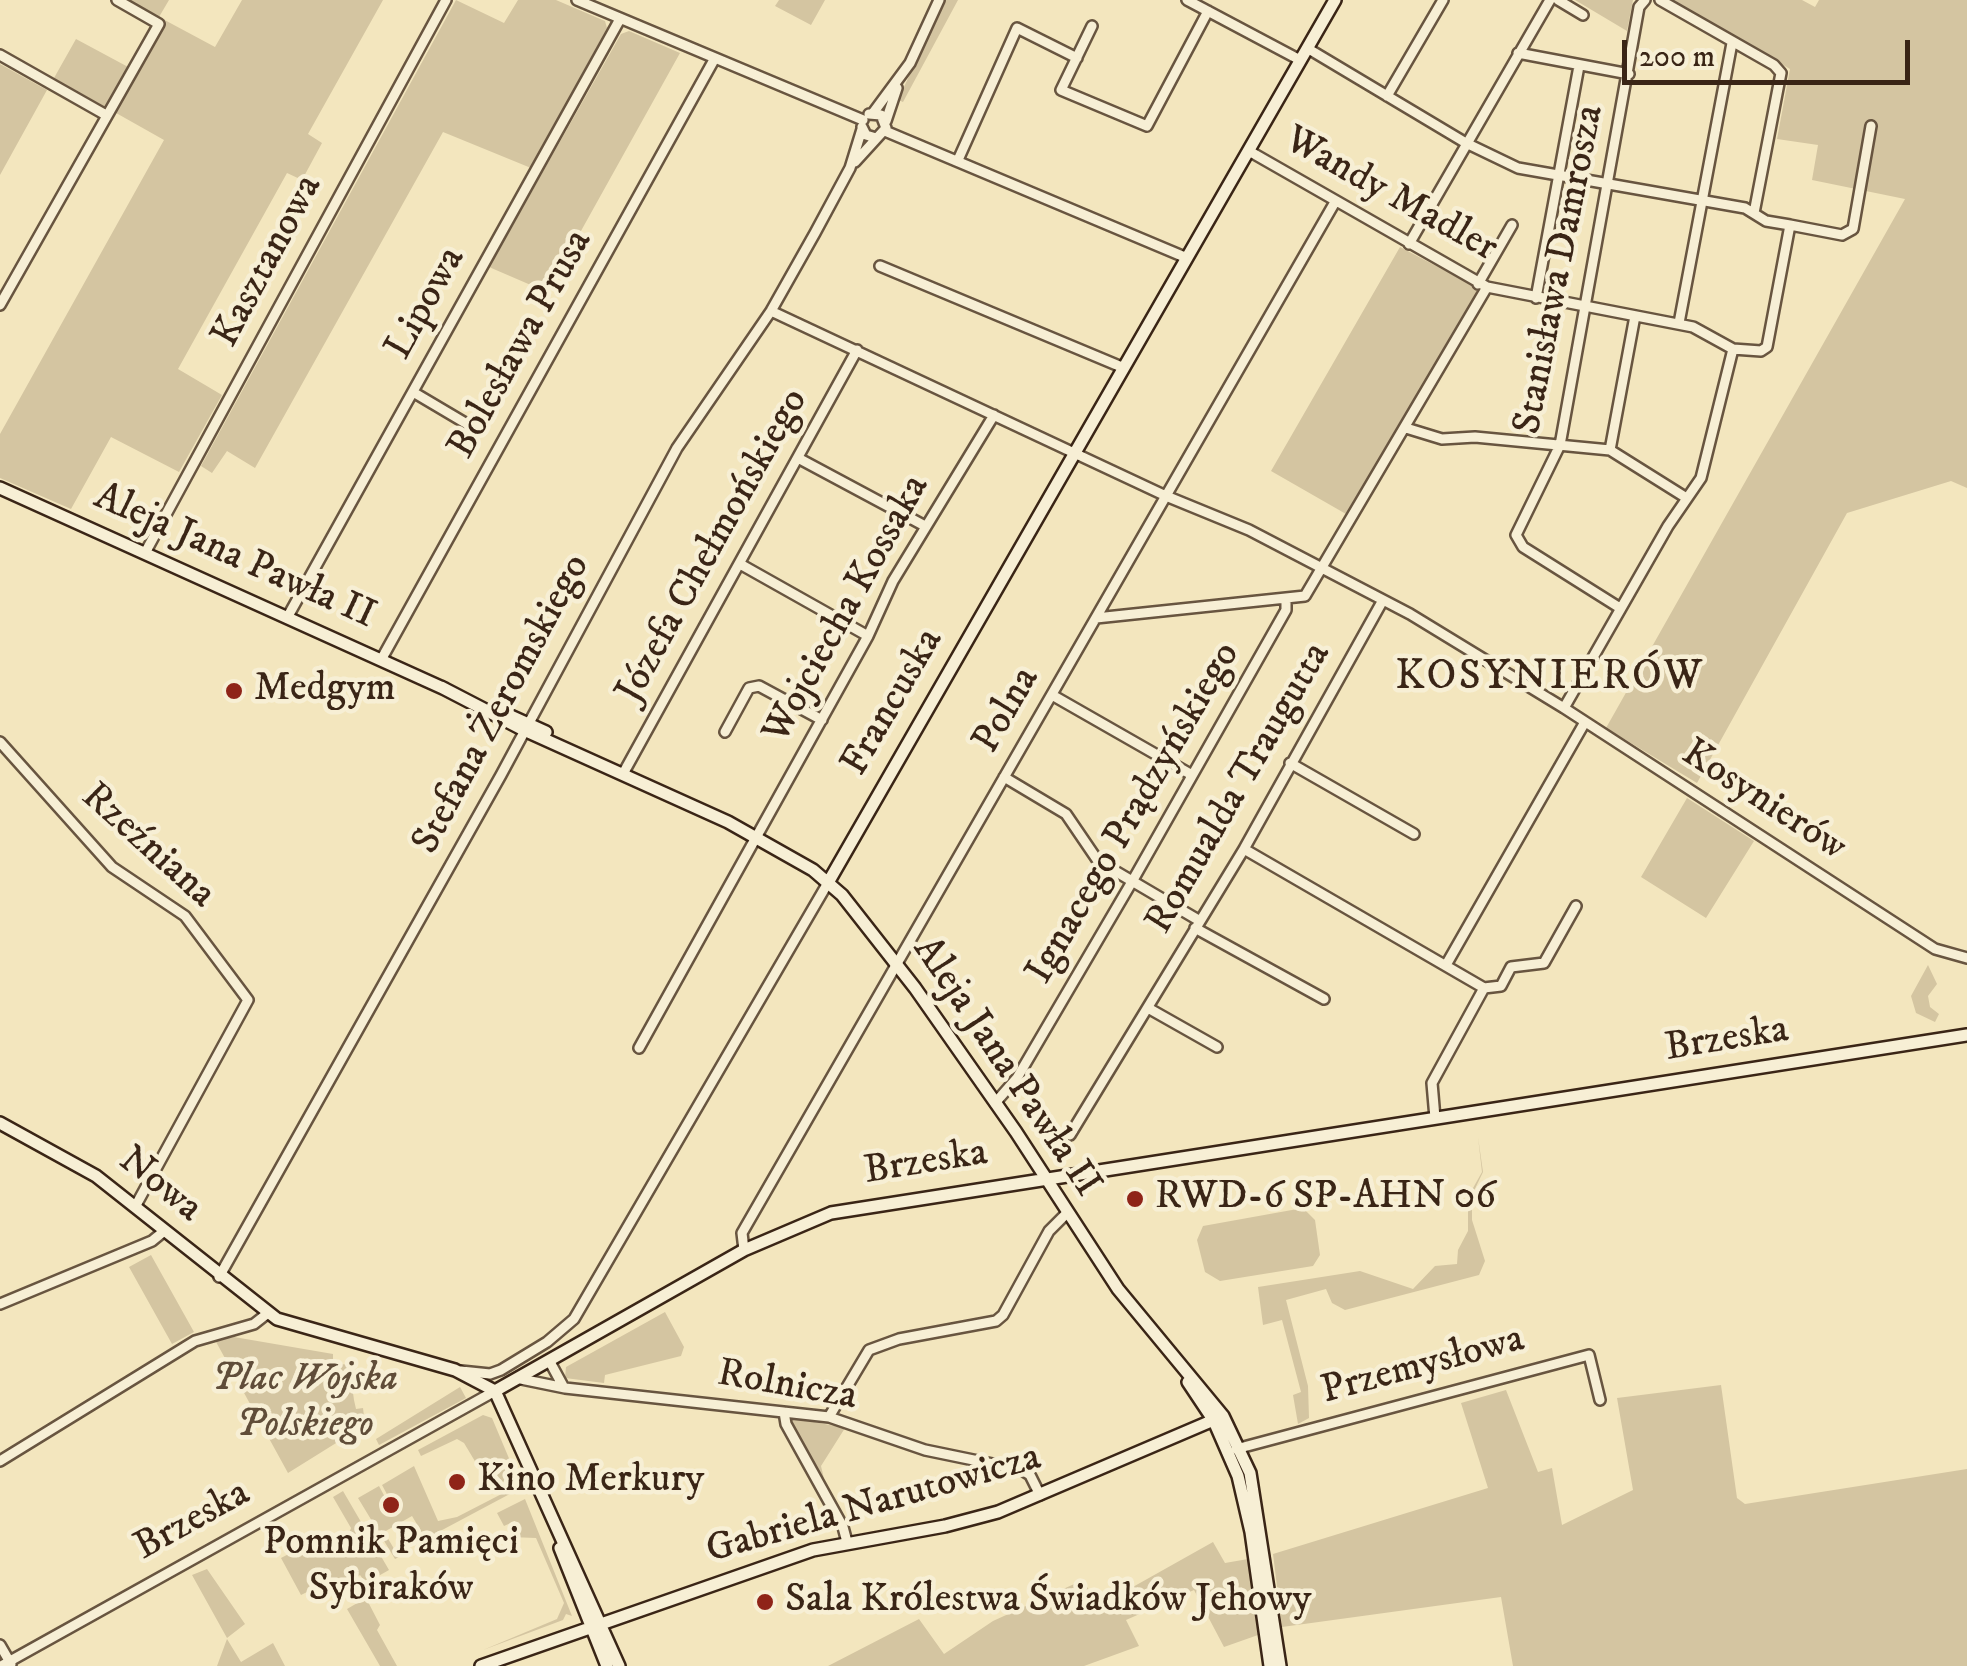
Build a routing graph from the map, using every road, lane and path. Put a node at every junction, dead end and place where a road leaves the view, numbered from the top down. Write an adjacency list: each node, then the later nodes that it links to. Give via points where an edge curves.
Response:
1 (117, 0): 27 (street, via 159,24)
2 (446, 0): 68 (street, Kasztanowa)
3 (577, 0): 14 (street)
4 (939, 0): 24 (street)
5 (1187, 0): 12 (street)
6 (1334, 0): 18 (street, Francuska)
7 (1442, 0): 25 (street)
8 (1550, 0): 17 (street)
9 (1558, 0): 13 (street)
10 (1645, 0): 23 (street, Stanisława Damrosza)
11 (1660, 0): 16 (street)
12 (1208, 11): 18 (street); 21 (street, via 1146,126 1061,90)
13 (1583, 15)
14 (620, 19): 20 (street); 56 (street, Lipowa)
15 (1092, 26): 21 (street)
16 (1732, 43): 38 (street); 40 (street, via 1781,73)
17 (1518, 52): 22 (street); 32 (street)
18 (1303, 54): 25 (street); 33 (street, Francuska)
19 (0, 55): 27 (street)
20 (716, 58): 28 (street); 77 (street, Bolesława Prusa)
21 (1077, 58): 34 (street, via 1017,28)
22 (1579, 66): 23 (street); 36 (street)
23 (1629, 74): 37 (street, Stanisława Damrosza)
24 (902, 76): 26 (street); 29 (street)
25 (1387, 96): 32 (street)
26 (873, 113): 28 (street); 29 (street)
27 (106, 115): 48 (street)
28 (862, 125): 31 (street); 35 (street, Stefana Żeromskiego)
29 (886, 126): 31 (street, Stefana Żeromskiego); 34 (street)
30 (1871, 126): 42 (street, via 1850,233)
31 (876, 138): 35 (street, Stefana Żeromskiego)
32 (1466, 143): 36 (street, via 1518,168); 43 (street)
33 (1249, 151): 39 (street, Wandy Madler); 44 (street, Francuska)
34 (958, 160): 44 (street)
35 (850, 168): 50 (street, Stefana Żeromskiego)
36 (1559, 176): 37 (street); 47 (street)
37 (1608, 183): 38 (street); 49 (street, Stanisława Damrosza)
38 (1703, 199): 40 (street); 52 (street)
39 (1335, 202): 43 (street, Wandy Madler); 65 (street, Polna)
40 (1754, 213): 42 (street)
41 (1512, 225): 46 (street)
42 (1790, 225): 53 (street, via 1767,347)
43 (1409, 244): 46 (street, Wandy Madler)
44 (1187, 258): 55 (street, Francuska)
45 (880, 266): 55 (street)
46 (1483, 286): 47 (street, Wandy Madler); 59 (street)
47 (1536, 298): 49 (street, Wandy Madler)
48 (0, 304)
49 (1586, 308): 51 (street, Wandy Madler); 60 (street, Stanisława Damrosza)
50 (771, 311): 54 (street, Kosynierów); 82 (street, Stefana Żeromskiego, via 677,448)
51 (1635, 316): 52 (street, Wandy Madler); 61 (street)
52 (1678, 323): 53 (street, Wandy Madler)
53 (1733, 349): 66 (street, via 1704,470)
54 (856, 350): 57 (street, Kosynierów); 63 (street, Józefa Chełmońskiego)
55 (1124, 368): 62 (street, Francuska)
56 (413, 392): 58 (street); 74 (street, Lipowa)
57 (994, 415): 62 (street, Kosynierów); 67 (street, Wojciecha Kossaka)
58 (467, 424)
59 (1406, 428): 60 (street, via 1442,439); 70 (street)
60 (1560, 445): 61 (street); 73 (street, Stanisława Damrosza, via 1519,525 1518,542)
61 (1610, 450): 66 (street)
62 (1075, 453): 65 (street, Kosynierów); 93 (street, Francuska)
63 (798, 458): 67 (street); 69 (street, Józefa Chełmońskiego)
64 (2, 494): 68 (street, Aleja Jana Pawła II)
65 (1166, 496): 70 (street, Kosynierów); 75 (street, Polna)
66 (1685, 497): 73 (street)
67 (926, 526): 76 (street, Wojciecha Kossaka)
68 (145, 554): 74 (street, Aleja Jana Pawła II)
69 (740, 564): 76 (street); 86 (street, Józefa Chełmońskiego)
70 (1322, 567): 71 (street, Kosynierów); 72 (street, via 1305,596)
71 (1383, 600): 79 (street, Kosynierów); 85 (street, Romualda Traugutta)
72 (1286, 601): 75 (street); 87 (street, Ignacego Prądzyńskiego)
73 (1620, 608): 79 (street)
74 (287, 618): 77 (street, Aleja Jana Pawła II)
75 (1096, 618): 78 (street, Polna)
76 (868, 636): 80 (street, Wojciecha Kossaka)
77 (381, 660): 82 (street, Aleja Jana Pawła II)
78 (1052, 695): 87 (street); 88 (street, Polna)
79 (1564, 708): 81 (street, Kosynierów)
80 (822, 720): 83 (street, via 759,686 750,688); 90 (street, Wojciecha Kossaka)
81 (1585, 722): 96 (street, Kosynierów, via 1935,949); 98 (street)
82 (526, 726): 86 (street, Aleja Jana Pawła II); 114 (street, Stefana Żeromskiego)
83 (725, 732)
84 (1, 745): 110 (street, Rzeźniana, via 112,867 184,916 248,1000)
85 (1290, 763): 89 (street); 91 (street, Romualda Traugutta)
86 (624, 772): 90 (street, Aleja Jana Pawła II)
87 (1192, 775): 92 (street, Ignacego Prądzyńskiego)
88 (1004, 777): 92 (street, via 1066,814 1098,861); 97 (street, Polna)
89 (1414, 834)
90 (756, 837): 93 (street, Aleja Jana Pawła II); 104 (street)
91 (1244, 848): 95 (street, Romualda Traugutta); 98 (street)
92 (1133, 880): 95 (street); 105 (street, Ignacego Prądzyńskiego)
93 (829, 882): 97 (street, Aleja Jana Pawła II); 118 (street, Francuska, via 574,1318 502,1370)
94 (1576, 906): 99 (street, via 1544,963 1511,967 1501,986)
95 (1197, 925): 100 (street); 101 (street, Romualda Traugutta)
96 (1967, 958)
97 (897, 964): 105 (street, Aleja Jana Pawła II); 113 (street, Polna, via 742,1232)
98 (1446, 964): 99 (street)
99 (1484, 988): 106 (street, via 1434,1079)
100 (1324, 999)
101 (1148, 1008): 103 (street); 108 (street, Romualda Traugutta)
102 (1967, 1036): 106 (street, Brzeska)
103 (1218, 1047)
104 (639, 1048)
105 (996, 1103): 109 (street, Aleja Jana Pawła II)
106 (1435, 1118): 109 (street, Brzeska)
107 (0, 1124): 110 (street, Nowa, via 74,1162)
108 (1070, 1136)
109 (1047, 1178): 111 (street, Aleja Jana Pawła II); 113 (street, Brzeska, via 830,1213)
110 (135, 1207): 112 (street, Nowa)
111 (1066, 1214): 124 (street, via 996,1321 869,1350); 125 (street, Aleja Jana Pawła II)
112 (163, 1232): 114 (street, Nowa); 115 (street)
113 (744, 1250): 117 (street, Brzeska)
114 (219, 1277): 116 (street, Nowa)
115 (0, 1304)
116 (268, 1313): 118 (street); 128 (street, via 254,1324 195,1341)
117 (550, 1362): 119 (street, Brzeska); 120 (street)
118 (455, 1370): 121 (street)
119 (521, 1378): 120 (street, Rolnicza); 121 (street, Brzeska)
120 (565, 1388): 123 (street, Rolnicza)
121 (495, 1391): 131 (street); 134 (street, Brzeska)
122 (1600, 1400): 127 (street, Przemysłowa, via 1589,1354)
123 (784, 1412): 124 (street, Rolnicza); 130 (street)
124 (829, 1417): 129 (street, Rolnicza, via 926,1450 1022,1470)
125 (1218, 1418): 126 (street, Gabriela Narutowicza); 127 (street, Aleja Jana Pawła II)
126 (1191, 1432): 127 (street); 129 (street, Gabriela Narutowicza)
127 (1231, 1447): 132 (street, Aleja Jana Pawła II)
128 (0, 1461)
129 (1040, 1495): 130 (street, Gabriela Narutowicza, via 945,1526)
130 (847, 1542): 131 (street, Gabriela Narutowicza)
131 (597, 1626): 135 (street, Gabriela Narutowicza); 136 (street); 137 (street)
132 (1270, 1633): 138 (street, Aleja Jana Pawła II); 139 (street, Aleja Jana Pawła II)
133 (0, 1645): 134 (street)
134 (7, 1664)
135 (481, 1666)
136 (607, 1666)
137 (619, 1666)
138 (1270, 1666)
139 (1280, 1666)

